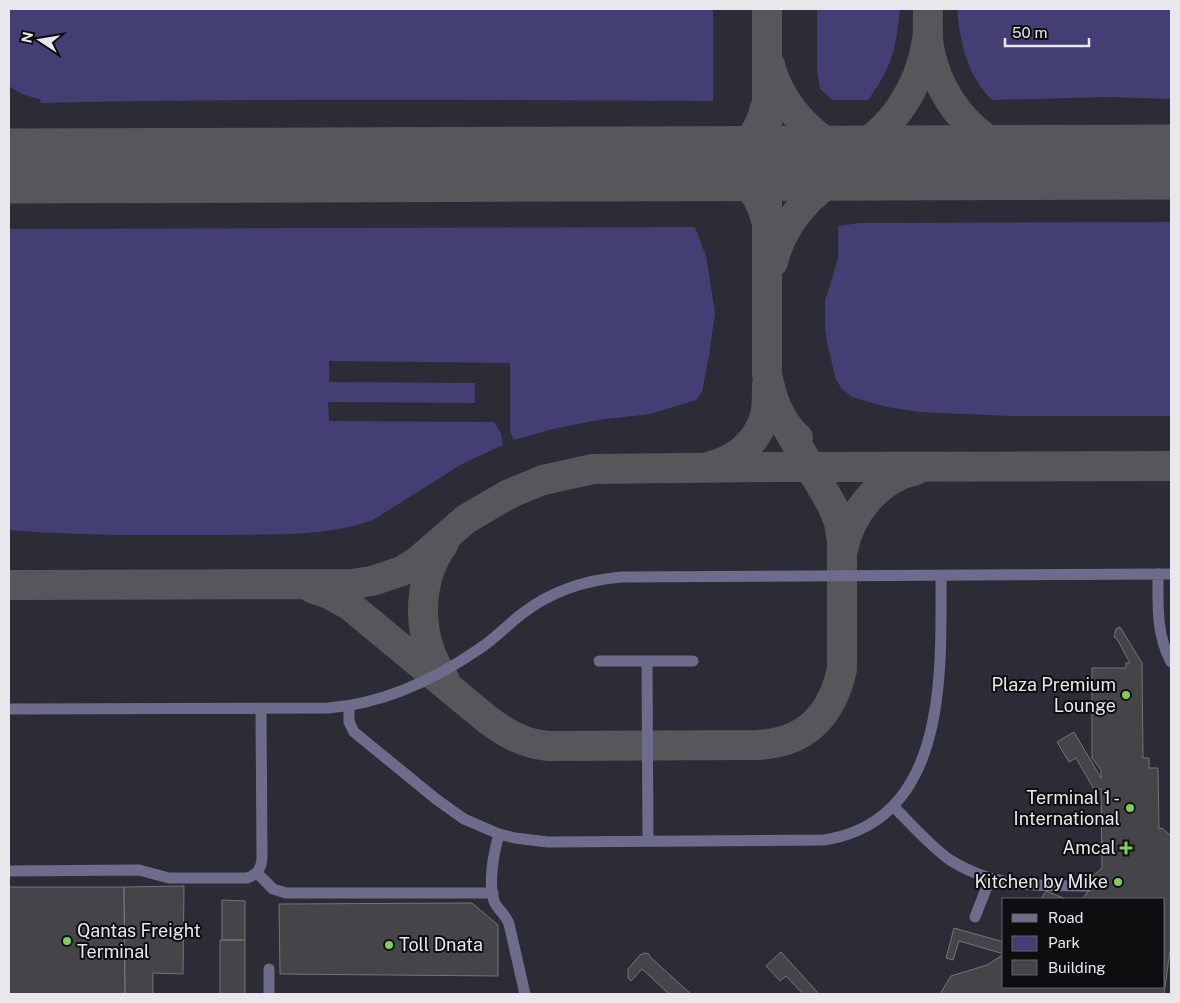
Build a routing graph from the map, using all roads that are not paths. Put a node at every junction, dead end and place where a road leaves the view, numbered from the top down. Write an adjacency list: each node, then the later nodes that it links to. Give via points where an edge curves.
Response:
1 (1158, 574): 2 (lane); 3 (lane); 7 (lane, via 1160,630)
2 (1171, 574)
3 (941, 575): 8 (lane, via 598,579 559,591 540,601 482,648 437,674 382,698); 11 (lane, via 940,675 935,708 918,769)
4 (599, 661): 5 (lane)
5 (647, 661): 6 (lane); 13 (lane)
6 (693, 661)
7 (1171, 662)
8 (349, 706): 9 (lane); 12 (lane, via 354,732 453,812)
9 (261, 708): 10 (lane); 15 (lane, via 262,859)
10 (9, 710)
11 (894, 807): 13 (lane, via 864,829 824,840); 16 (lane, via 950,859)
12 (499, 834): 13 (lane, via 548,842); 18 (lane, via 493,857)
13 (648, 841)
14 (9, 871): 15 (lane, via 139,870 168,878 247,878)
15 (257, 873): 18 (lane, via 273,889 286,893)
16 (990, 879): 17 (lane, via 1017,884); 19 (lane)
17 (1088, 886)
18 (493, 893): 22 (lane, via 496,905 509,924)
19 (975, 917)
20 (269, 968): 21 (lane)
21 (269, 994)
22 (525, 994)

